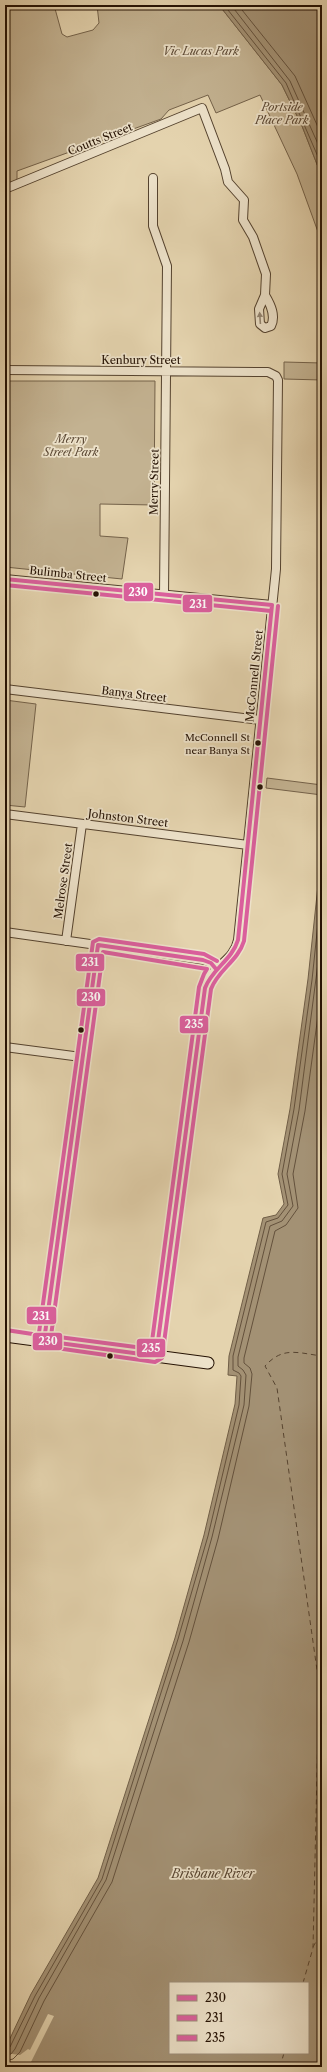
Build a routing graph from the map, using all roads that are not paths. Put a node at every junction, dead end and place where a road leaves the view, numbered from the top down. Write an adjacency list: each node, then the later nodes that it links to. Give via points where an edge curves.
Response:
1 (152, 178): 5 (street, Merry Street, via 153,226 167,266)
2 (5, 189): 3 (street, Coutts Street, via 202,108 228,182 244,200 243,220 253,237 265,270)
3 (265, 295)
4 (5, 370): 5 (street, Kenbury Street)
5 (167, 371): 6 (street, Kenbury Street, via 268,372); 8 (street, Merry Street)
6 (276, 376): 9 (street, McConnell Street, via 277,546)
7 (5, 578): 8 (street, Bulimba Street)
8 (164, 594): 9 (street, Bulimba Street)
9 (272, 606): 11 (street, McConnell Street)
10 (5, 689): 11 (street, Banya Street)
11 (260, 720): 14 (street, McConnell Street)
12 (5, 814): 13 (street, Johnston Street)
13 (82, 824): 14 (street, Johnston Street); 16 (street, Melrose Street)
14 (248, 845): 18 (street, McConnell Street, via 236,947 233,954)
15 (5, 932): 16 (street)
16 (66, 941): 17 (street)
17 (98, 945): 18 (street, via 203,960 211,963); 20 (street)
18 (216, 969): 23 (street, McConnell Street, via 209,976 206,988)
19 (5, 1048): 20 (street)
20 (81, 1057): 22 (street)
21 (5, 1336): 22 (street)
22 (44, 1341): 23 (street)
23 (156, 1356): 24 (street)
24 (208, 1363)

